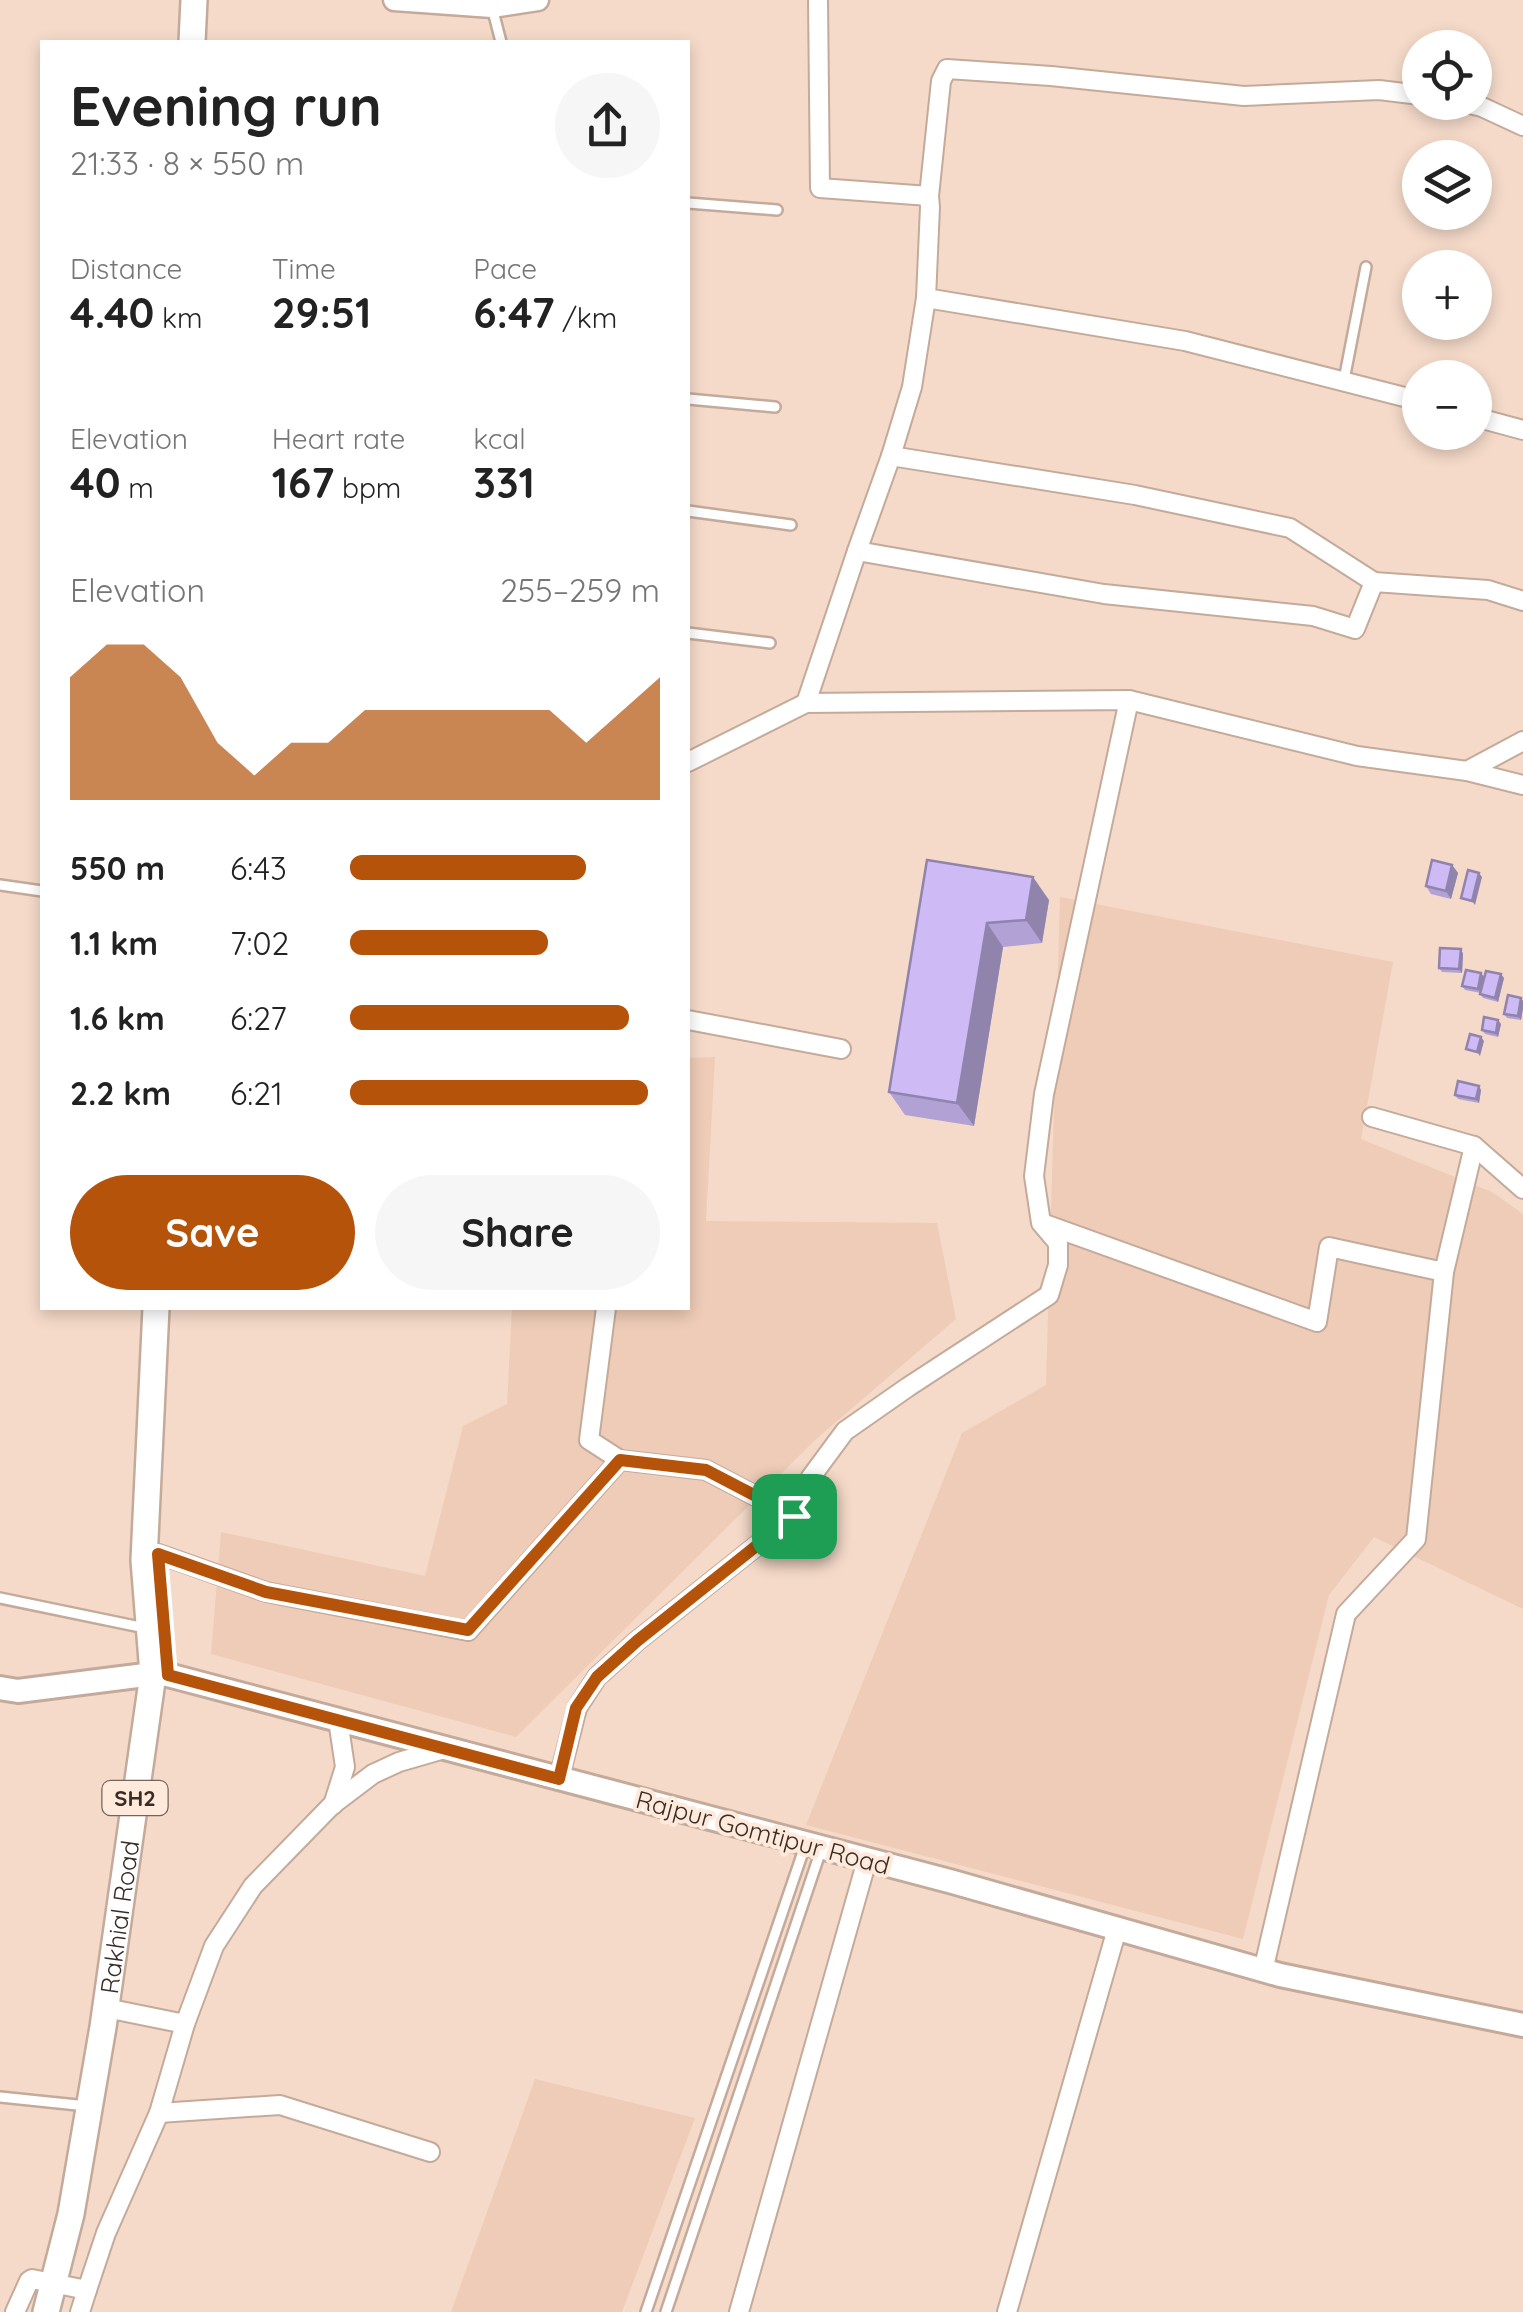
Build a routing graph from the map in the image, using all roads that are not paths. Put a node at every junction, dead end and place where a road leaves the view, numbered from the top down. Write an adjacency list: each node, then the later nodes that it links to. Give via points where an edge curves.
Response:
1 (178, 0): 7 (main road)
2 (194, 0): 8 (main road)
3 (394, 0): 6 (street)
4 (538, 0): 6 (street)
5 (818, 0): 13 (street, via 820,188)
6 (492, 7): 9 (lane)
7 (176, 40)
8 (192, 40)
9 (500, 40)
10 (1402, 92): 13 (street, via 1244,96 948,69 941,81)
11 (1492, 112): 12 (street)
12 (1523, 126)
13 (929, 196): 17 (street)
14 (690, 203): 15 (lane)
15 (777, 210)
16 (1366, 267): 18 (lane)
17 (926, 298): 18 (street, via 1185,341); 24 (street, via 912,387)
18 (1344, 380): 19 (street)
19 (1402, 396)
20 (690, 399): 21 (lane)
21 (775, 407)
22 (1492, 422): 23 (street)
23 (1523, 430)
24 (891, 456): 27 (street); 28 (street, via 1290,528)
25 (690, 512): 26 (lane)
26 (792, 525)
27 (858, 551): 28 (street, via 1104,594 1313,616 1354,629); 33 (street)
28 (1374, 582): 29 (street, via 1488,590)
29 (1523, 602)
30 (690, 633): 31 (lane)
31 (770, 643)
32 (1128, 700): 33 (street); 36 (street, via 1356,756); 45 (street, via 1044,1094 1034,1176)
33 (806, 703): 35 (street)
34 (1523, 741): 36 (street)
35 (690, 761)
36 (1466, 770): 37 (street)
37 (1523, 784)
38 (0, 884): 39 (lane)
39 (40, 891)
40 (690, 1020): 41 (street)
41 (841, 1049)
42 (1372, 1116): 43 (street)
43 (1474, 1146): 44 (street); 46 (street)
44 (1523, 1189)
45 (1041, 1223): 46 (street, via 1317,1322 1329,1248); 51 (street, via 1058,1243 1050,1296 845,1431 811,1477)
46 (1444, 1272): 64 (street, via 1416,1539 1346,1614)
47 (156, 1310): 54 (main road, Rakhial Road / SH2, via 144,1560)
48 (172, 1310): 52 (main road, Rakhial Road / SH2)
49 (606, 1310): 50 (street, via 589,1440)
50 (620, 1460): 51 (street, via 706,1470); 52 (street, via 468,1630 266,1592)
51 (794, 1516): 59 (street, via 597,1677 576,1708)
52 (158, 1554): 55 (main road, Rakhial Road / SH2)
53 (0, 1598): 54 (lane)
54 (148, 1629): 55 (main road, Rakhial Road / SH2)
55 (160, 1674): 56 (main road, Rajpur Gomtipur Road); 57 (main road, Rajpur Gomtipur Road); 67 (main road, Rakhial Road / SH2)
56 (0, 1688)
57 (338, 1720): 58 (main road, Rajpur Gomtipur Road); 60 (street, via 345,1767)
58 (445, 1749): 59 (main road, Rajpur Gomtipur Road); 60 (street, via 374,1774)
59 (559, 1779): 61 (main road, Rajpur Gomtipur Road)
60 (332, 1805): 68 (street, via 253,1886 214,1946)
61 (813, 1846): 62 (main road, Rajpur Gomtipur Road); 65 (lane); 66 (lane)
62 (868, 1860): 63 (main road, Rajpur Gomtipur Road); 85 (street)
63 (1117, 1929): 64 (main road, Rajpur Gomtipur Road); 86 (street)
64 (1263, 1970): 69 (main road, Rajpur Gomtipur Road)
65 (754, 1996): 66 (lane); 70 (lane)
66 (770, 2001): 72 (lane)
67 (106, 2008): 68 (street); 73 (main road, Rakhial Road / SH2)
68 (185, 2024): 74 (street)
69 (1523, 2025)
70 (720, 2096): 72 (lane); 76 (lane)
71 (0, 2097): 73 (lane)
72 (737, 2100): 77 (lane)
73 (90, 2106): 78 (main road, Rakhial Road / SH2)
74 (159, 2113): 75 (street, via 280,2105); 79 (street)
75 (430, 2152)
76 (688, 2189): 77 (lane); 83 (lane)
77 (705, 2195): 84 (lane)
78 (53, 2283): 79 (street); 80 (main road, SH2); 81 (street, via 29,2281)
79 (86, 2290): 82 (street)
80 (46, 2311)
81 (16, 2312)
82 (80, 2312)
83 (646, 2312)
84 (666, 2312)
85 (739, 2312)
86 (1007, 2312)

